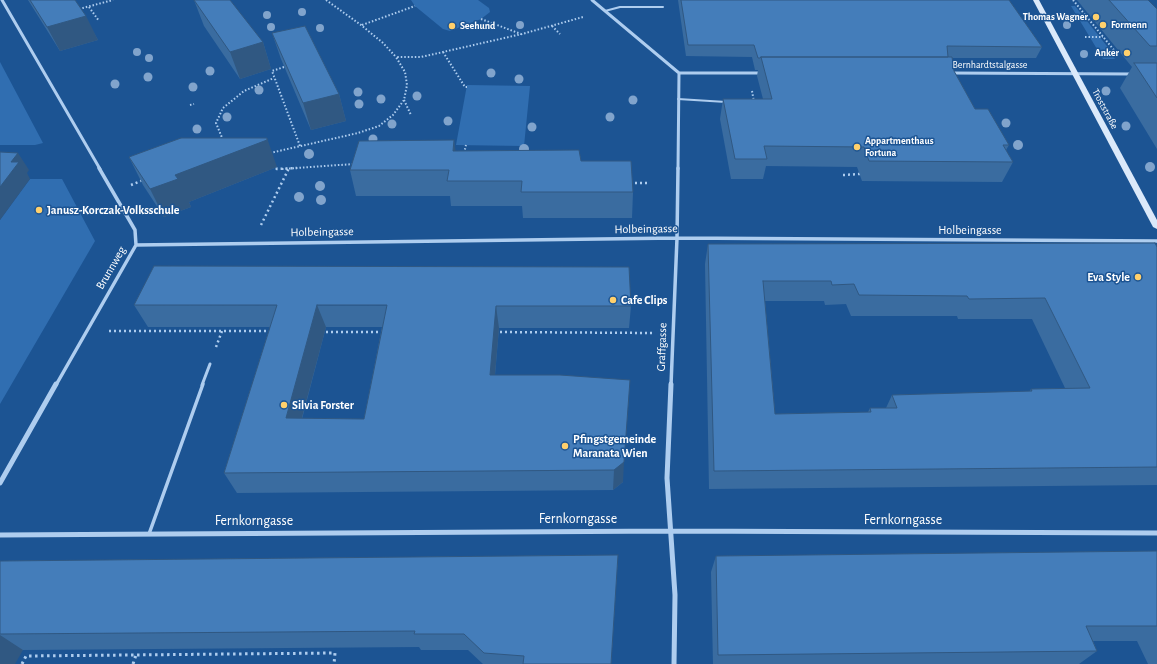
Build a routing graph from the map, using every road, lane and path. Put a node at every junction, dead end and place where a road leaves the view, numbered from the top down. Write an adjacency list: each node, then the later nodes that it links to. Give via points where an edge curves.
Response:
1 (2, 0): 55 (street, Brunnweg)
2 (113, 0): 8 (path)
3 (326, 0): 17 (path)
4 (592, 0): 10 (street)
5 (1036, 0): 30 (street, Troststraße)
6 (1073, 0): 22 (path)
7 (78, 4): 12 (path)
8 (89, 6): 12 (path); 16 (path)
9 (415, 6): 17 (path)
10 (600, 7): 14 (street); 18 (path, via 586,17)
11 (663, 7): 14 (lane, via 620,7)
12 (80, 9): 13 (path)
13 (73, 11)
14 (605, 11): 27 (street)
15 (480, 19): 19 (path)
16 (99, 22)
17 (362, 25): 24 (path)
18 (552, 26): 19 (path); 20 (path)
19 (522, 34): 23 (path)
20 (560, 34)
21 (1085, 37): 22 (path)
22 (1104, 37): 25 (path)
23 (443, 52): 24 (path, via 421,57); 33 (path)
24 (396, 57): 36 (path, via 404,72)
25 (1120, 57)
26 (284, 67): 32 (path, via 272,71)
27 (679, 73): 28 (street); 35 (street, Graffgasse)
28 (766, 73)
29 (948, 73): 30 (street, Bernhardtstalgasse)
30 (1075, 73): 31 (street, Bernhardtstalgasse); 56 (street, Troststraße)
31 (1134, 74)
32 (274, 78): 40 (path, via 244,92 223,108 216,123); 42 (path)
33 (467, 87)
34 (753, 95): 38 (path)
35 (678, 99): 37 (lane); 57 (street, Graffgasse)
36 (404, 100): 39 (path); 42 (path, via 393,115 379,126)
37 (733, 102)
38 (756, 108)
39 (411, 115)
40 (223, 142)
41 (466, 145): 45 (path)
42 (300, 146): 44 (path)
43 (266, 148): 44 (path)
44 (270, 153): 46 (path)
45 (464, 157)
46 (272, 158)
47 (274, 164): 49 (path, via 277,169)
48 (354, 164): 49 (path)
49 (289, 168): 59 (path)
50 (860, 174): 51 (path)
51 (843, 175)
52 (147, 179): 55 (path)
53 (625, 183): 54 (path)
54 (647, 183)
55 (113, 192): 60 (street, Brunnweg, via 135,230)
56 (1157, 227)
57 (677, 238): 58 (street, Holbeingasse); 59 (street, Holbeingasse); 67 (street, Graffgasse)
58 (1157, 241)
59 (251, 243): 60 (street, Holbeingasse)
60 (136, 245): 61 (street, Brunnweg)
61 (87, 331): 62 (path); 70 (street, Brunnweg)
62 (222, 331): 63 (path); 68 (path)
63 (278, 331)
64 (318, 332): 65 (path)
65 (390, 332)
66 (493, 332): 67 (path)
67 (673, 333): 71 (street, Graffgasse, via 667,478)
68 (216, 346)
69 (210, 364): 73 (lane)
70 (0, 483)
71 (671, 531): 72 (street, Fernkorngasse); 73 (street, Fernkorngasse); 79 (street, Graffgasse, via 675,595)
72 (1157, 533)
73 (149, 534): 74 (street, Fernkorngasse)
74 (0, 535)
75 (136, 655): 76 (path, via 26,656); 77 (path); 78 (path, via 335,653)
76 (22, 664)
77 (133, 664)
78 (334, 664)
79 (674, 664)

